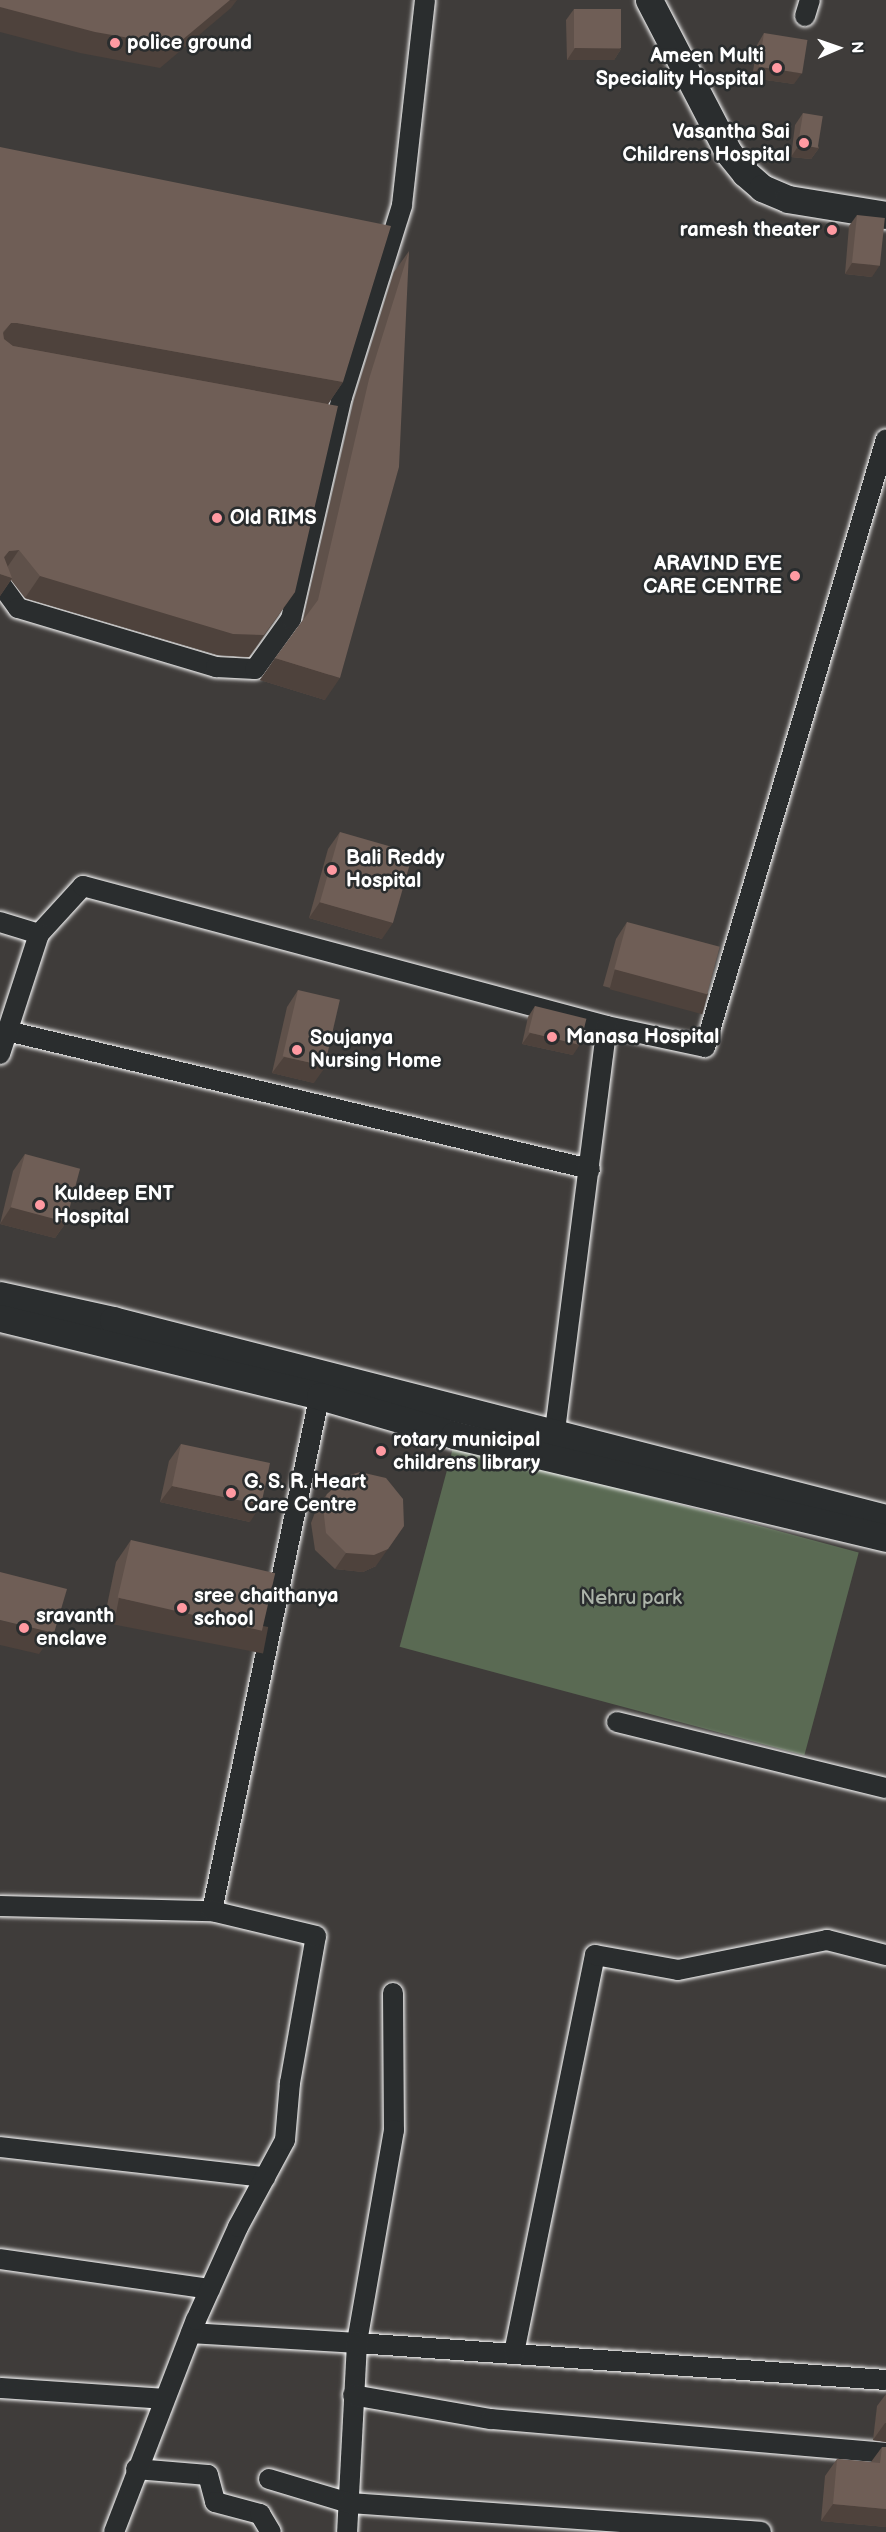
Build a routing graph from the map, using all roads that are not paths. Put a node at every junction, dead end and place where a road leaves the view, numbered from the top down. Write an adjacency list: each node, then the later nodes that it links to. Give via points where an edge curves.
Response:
1 (425, 0): 5 (street, via 402,205)
2 (649, 0): 3 (main road, via 728,152 745,173 762,188 789,199)
3 (886, 215)
4 (314, 413): 5 (street)
5 (338, 418): 7 (street, via 291,619 255,669 216,667 18,608)
6 (886, 439): 10 (street, via 705,1047)
7 (0, 583)
8 (0, 922): 9 (street)
9 (39, 934): 10 (street, via 83,886); 11 (street)
10 (607, 1026): 13 (street)
11 (7, 1031): 12 (street); 13 (street)
12 (0, 1054)
13 (590, 1169): 17 (street)
14 (0, 1295): 16 (main road, via 113,1320)
15 (0, 1318): 16 (main road)
16 (322, 1386): 17 (main road, via 454,1435); 23 (street)
17 (553, 1447): 18 (main road); 19 (main road)
18 (886, 1518)
19 (886, 1538)
20 (617, 1722): 21 (street)
21 (886, 1788)
22 (0, 1906): 23 (street)
23 (212, 1911): 27 (street, via 316,1936 290,2083 285,2140)
24 (886, 1955): 32 (street, via 827,1940 678,1970 595,1955 529,2264)
25 (393, 1993): 31 (street, via 394,2130)
26 (0, 2147): 27 (street)
27 (265, 2177): 29 (street)
28 (0, 2259): 29 (street)
29 (210, 2289): 30 (street)
30 (190, 2332): 31 (street); 36 (street)
31 (357, 2343): 32 (street); 35 (street)
32 (514, 2353): 33 (street)
33 (886, 2380)
34 (0, 2388): 36 (street)
35 (353, 2395): 37 (street, via 490,2420); 40 (street)
36 (164, 2399): 38 (street)
37 (886, 2452)
38 (136, 2469): 41 (street); 42 (street, via 208,2475 215,2502 260,2514)
39 (269, 2479): 40 (street)
40 (349, 2503): 43 (street); 44 (street)
41 (114, 2532)
42 (272, 2532)
43 (347, 2532)
44 (761, 2532)

